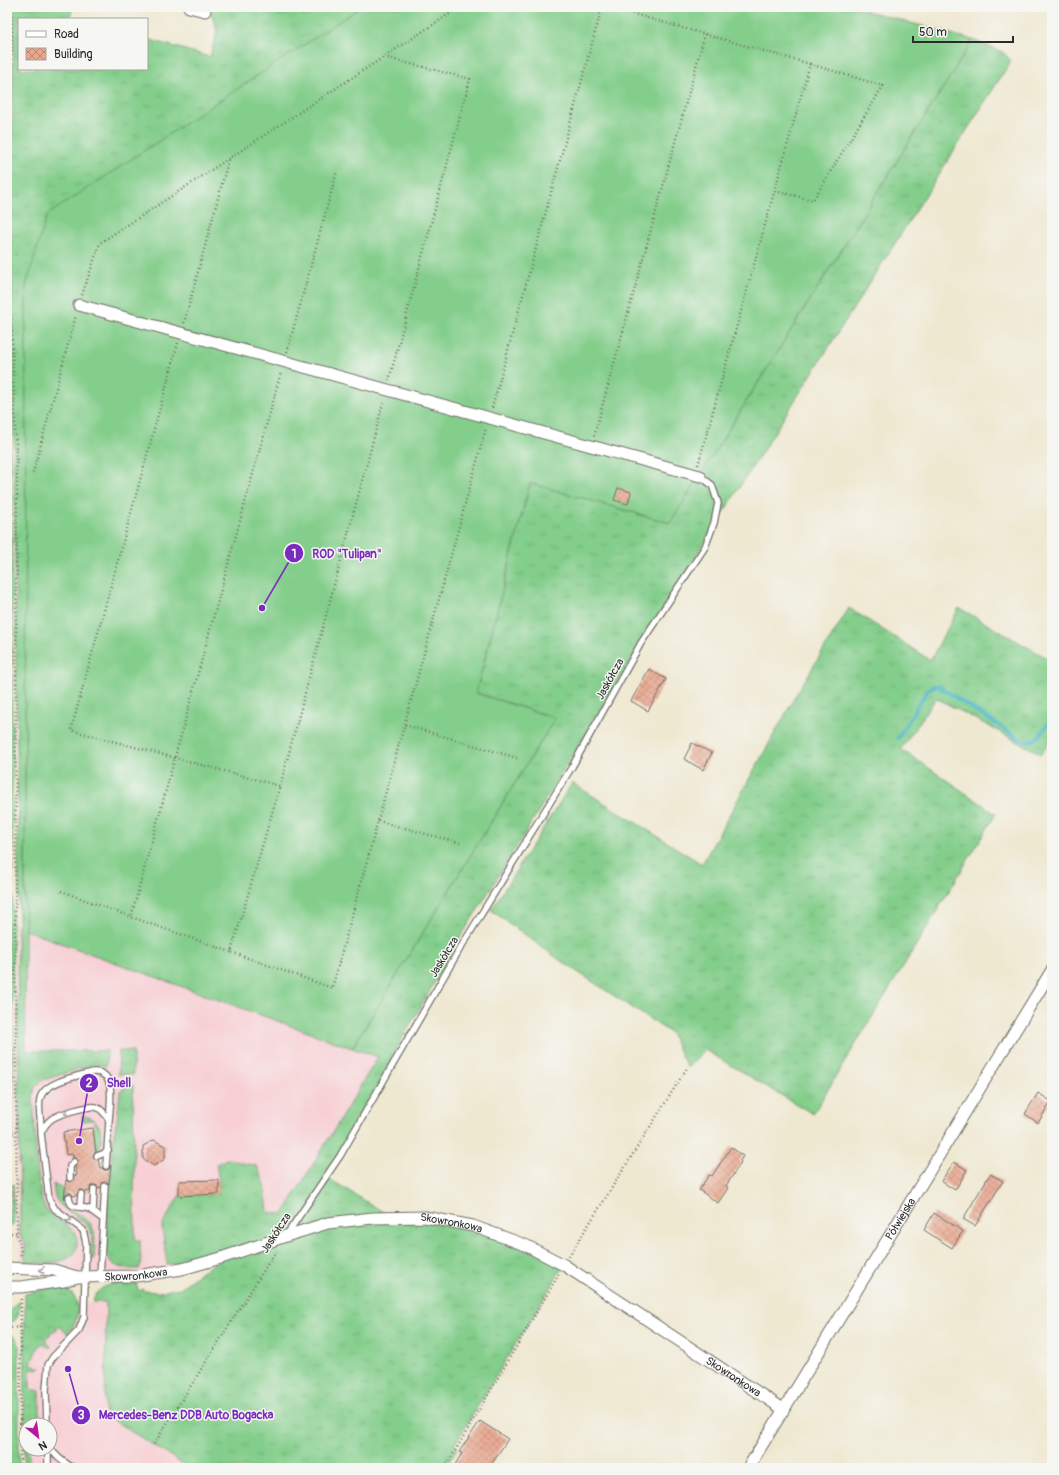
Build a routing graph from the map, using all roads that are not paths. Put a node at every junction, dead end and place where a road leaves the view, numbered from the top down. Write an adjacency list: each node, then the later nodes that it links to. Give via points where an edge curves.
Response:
1 (189, 7): 2 (street)
2 (205, 11)
3 (79, 305): 4 (street)
4 (697, 475): 20 (lane, Jaskółcza, via 712,485 718,500 714,523 705,547 641,643 573,765 458,952 340,1156)
5 (1052, 970): 25 (street, Półwiejska)
6 (109, 1120): 7 (lane, one-way to 7, via 100,1109 90,1106 55,1117 46,1123); 7 (lane, via 109,1081 104,1073 93,1072 54,1084 42,1092); 8 (lane)
7 (41, 1133): 22 (lane, one-way to 22, via 49,1199 55,1209 80,1226 84,1233 86,1243)
8 (108, 1150): 9 (lane); 11 (lane)
9 (97, 1156)
10 (74, 1162): 12 (lane)
11 (106, 1166)
12 (70, 1178)
13 (105, 1186): 19 (lane)
14 (94, 1189): 18 (lane)
15 (81, 1194): 17 (lane)
16 (69, 1197): 17 (lane, via 72,1206)
17 (80, 1208): 18 (lane, via 87,1208)
18 (93, 1212): 19 (lane)
19 (103, 1219): 23 (lane)
20 (286, 1236): 23 (street, Skowronkowa, via 182,1269 136,1276); 25 (street, Skowronkowa, via 328,1223 373,1218 425,1217 473,1226 525,1245 564,1265)
21 (7, 1268): 22 (street, Skowronkowa, one-way to 21, via 54,1270)
22 (80, 1277): 23 (street, Skowronkowa); 24 (street, Skowronkowa); 26 (lane, via 84,1317 79,1330 48,1365)
23 (100, 1277)
24 (7, 1287)
25 (784, 1409): 31 (street, Półwiejska)
26 (48, 1417)
27 (49, 1457): 29 (lane)
28 (57, 1457): 30 (lane)
29 (48, 1468)
30 (73, 1468)
31 (748, 1468)

